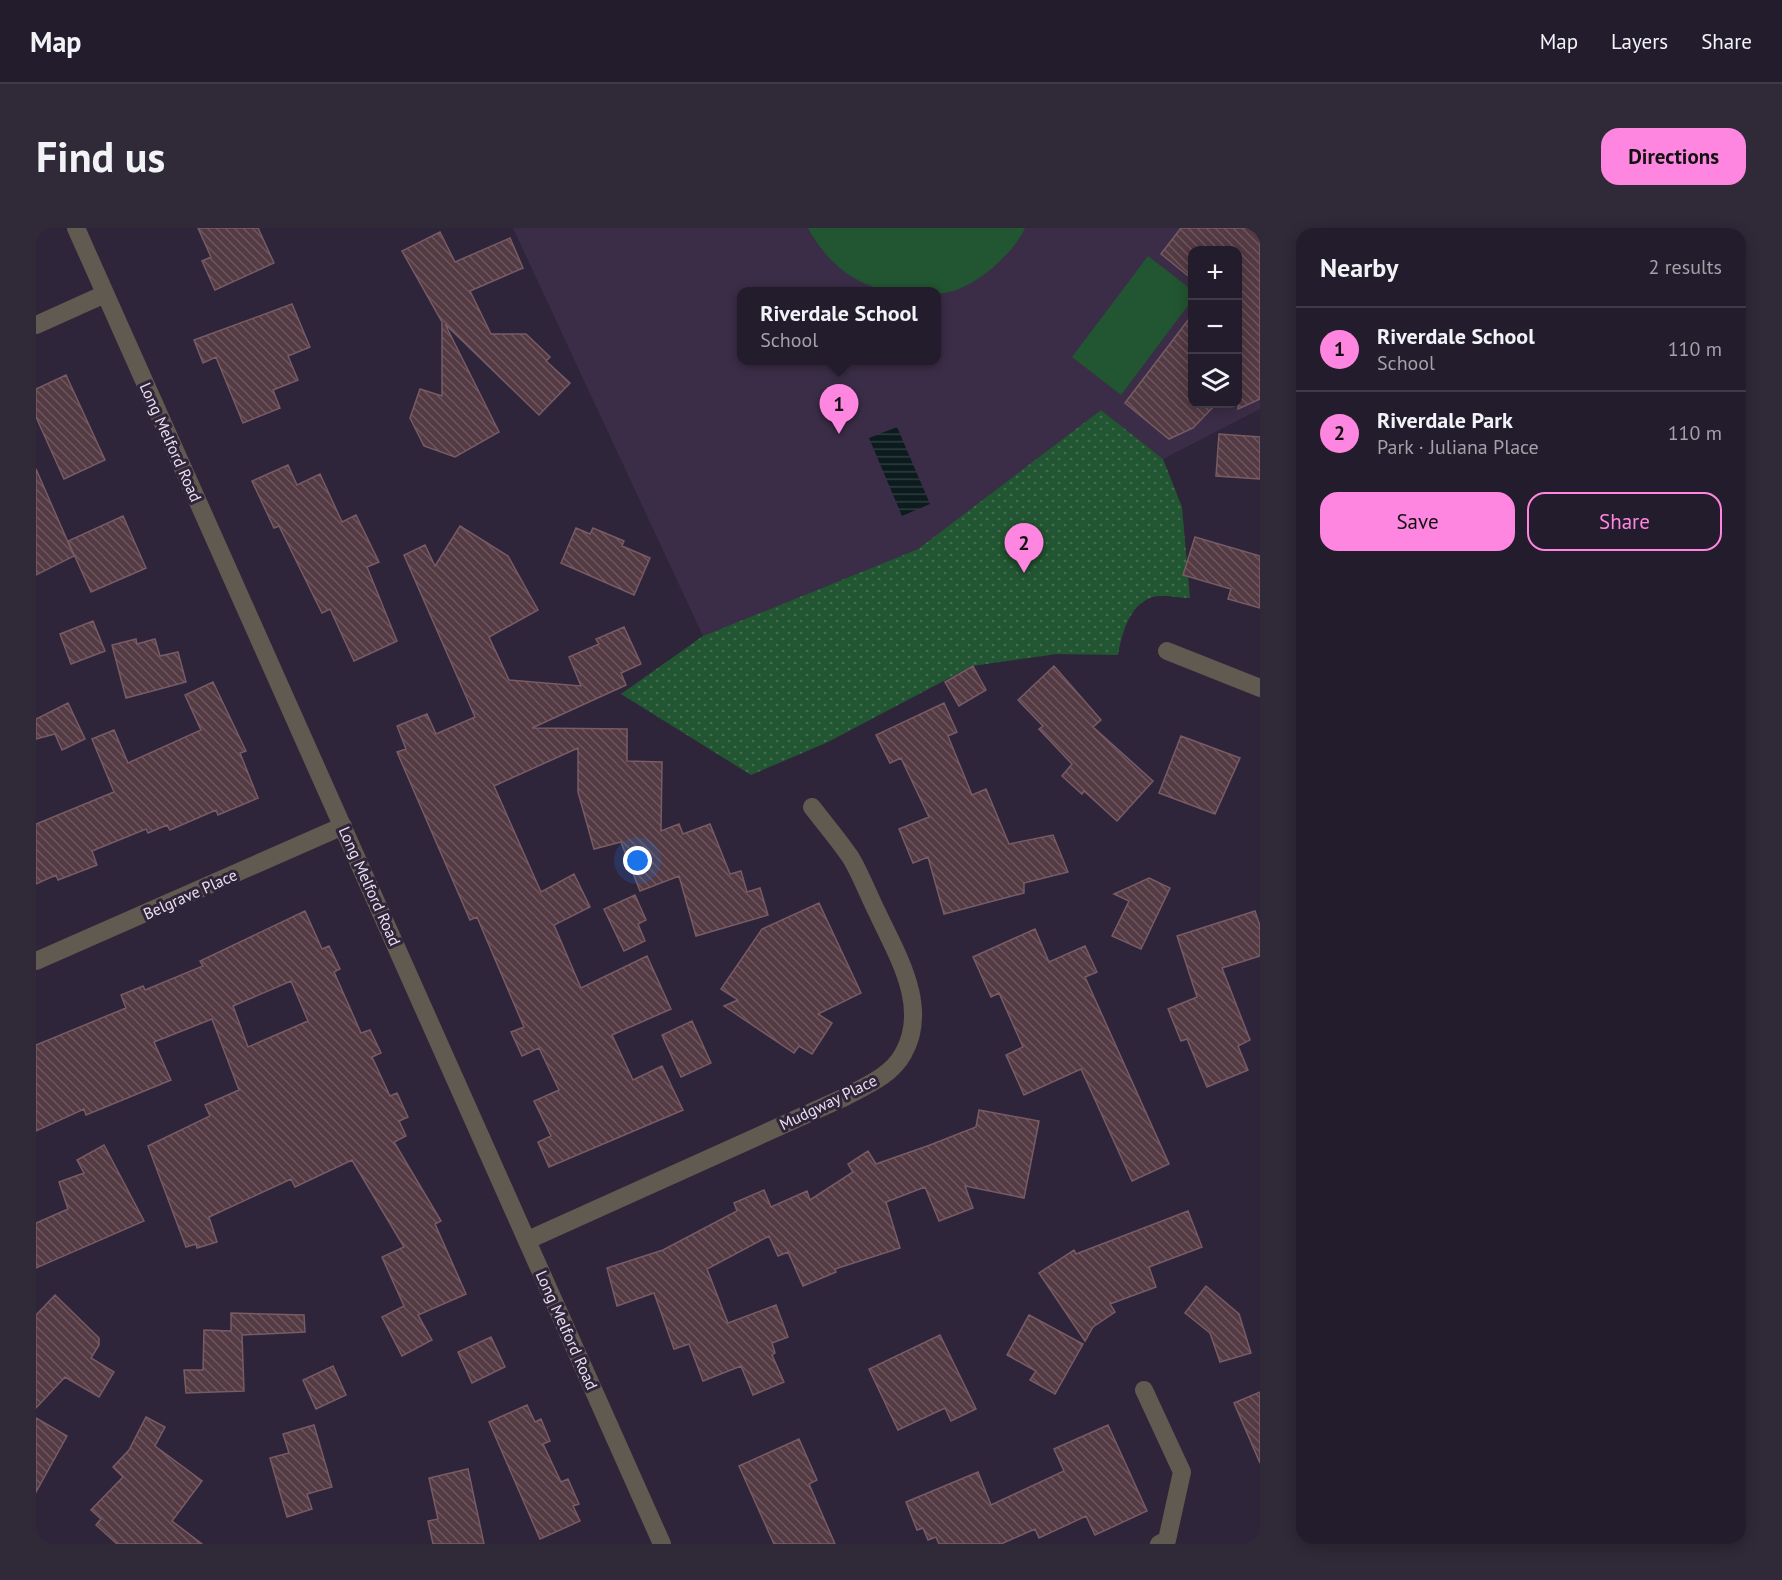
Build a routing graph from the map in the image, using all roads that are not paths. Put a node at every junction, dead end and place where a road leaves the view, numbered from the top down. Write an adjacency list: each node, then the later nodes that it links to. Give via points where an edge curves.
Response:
1 (76, 228): 2 (street, Long Melford Road)
2 (105, 294): 3 (street); 7 (street, Long Melford Road)
3 (36, 325)
4 (1167, 651): 5 (street)
5 (1260, 688)
6 (812, 807): 9 (street, Mudgway Place, via 851,859 903,967 914,1012 903,1055 886,1074 844,1097)
7 (344, 826): 8 (street, Belgrave Place); 9 (street, Long Melford Road)
8 (36, 961)
9 (528, 1240): 11 (street, Long Melford Road)
10 (1144, 1390): 12 (street, via 1182,1472 1167,1540)
11 (662, 1544)
12 (1159, 1544)

